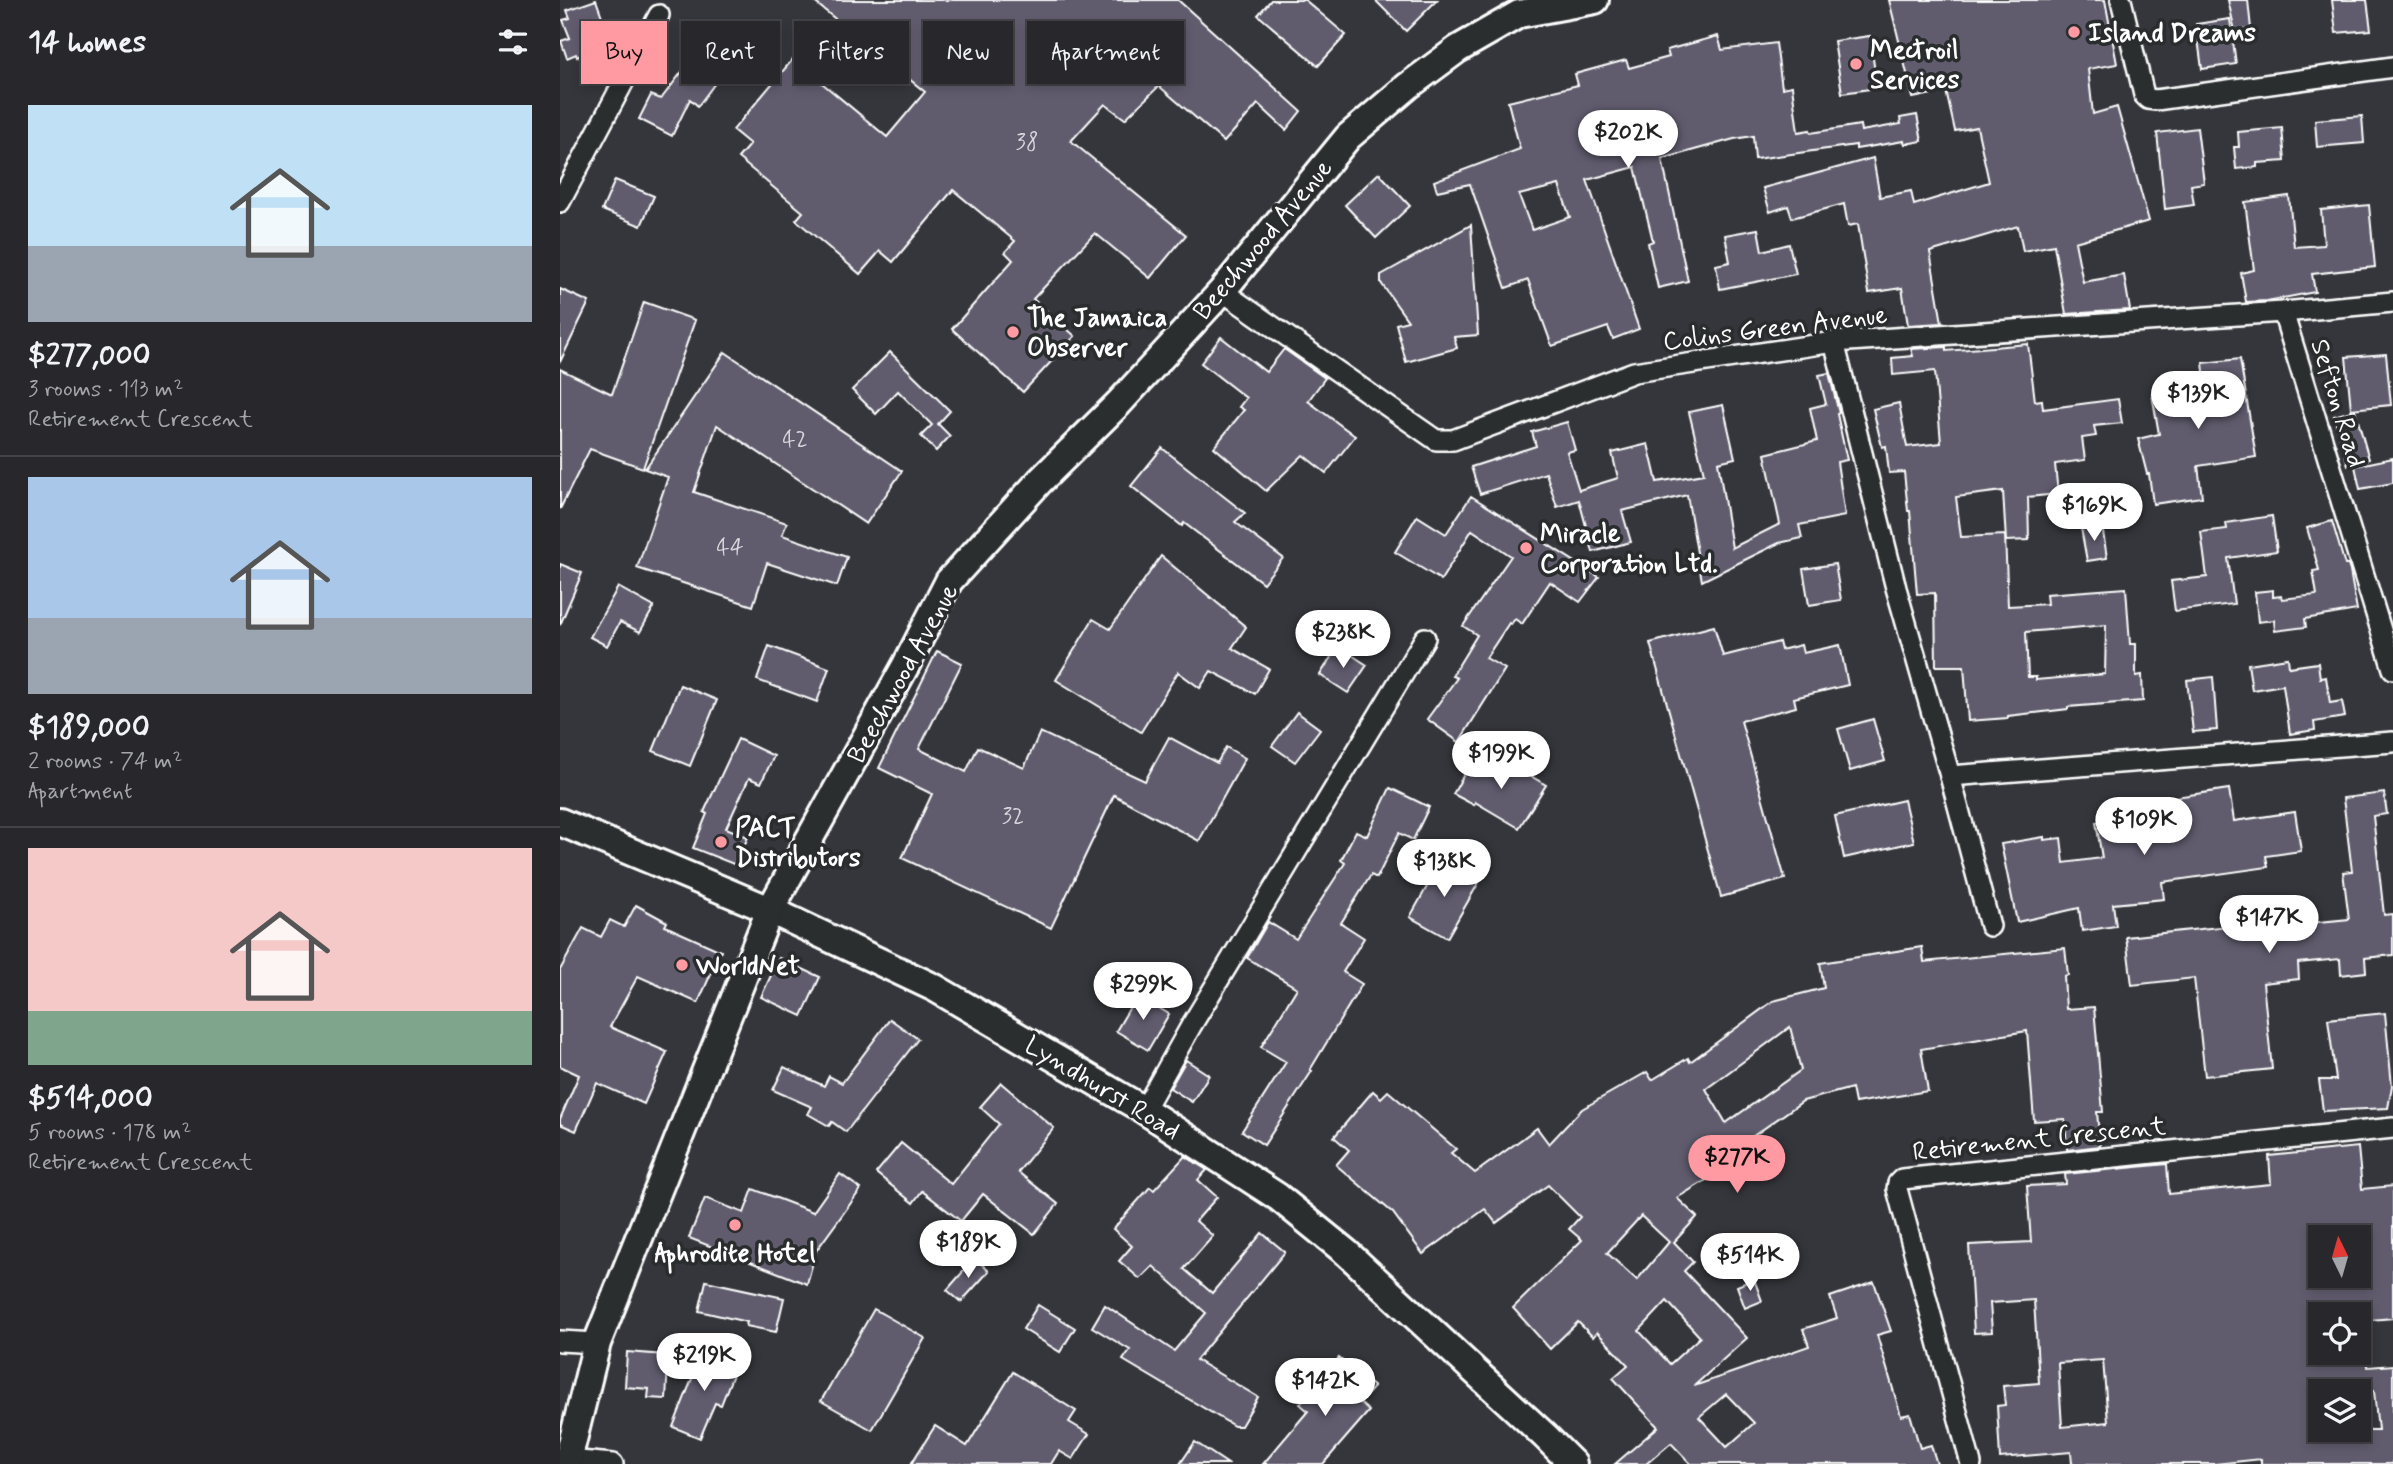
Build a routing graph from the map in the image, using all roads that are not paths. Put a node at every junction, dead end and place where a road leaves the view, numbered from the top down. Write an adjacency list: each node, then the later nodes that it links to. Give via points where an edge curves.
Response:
1 (1595, 0): 6 (street, Beechwood Avenue, via 1520,14 1458,49 1408,86 1348,137)
2 (2121, 0): 4 (street, via 2148,99)
3 (659, 15): 5 (street)
4 (2393, 67)
5 (560, 202)
6 (1222, 291): 9 (street, Colins Green Avenue, via 1436,440 1453,440 1634,372); 15 (street, Beechwood Avenue, via 949,581)
7 (2393, 302): 8 (street, Colins Green Avenue)
8 (2283, 312): 9 (street, Colins Green Avenue); 11 (street, Sefton Road)
9 (1835, 342): 13 (street, via 1896,588)
10 (1425, 638): 17 (street)
11 (2393, 669)
12 (2393, 742): 13 (street)
13 (1950, 776): 16 (street)
14 (560, 822): 15 (street, Lyndhurst Road)
15 (770, 910): 17 (street, Lyndhurst Road, via 935,988); 20 (street, Beechwood Avenue)
16 (1990, 926)
17 (1144, 1110): 23 (street, Lyndhurst Road, via 1278,1197 1347,1253)
18 (2393, 1128): 24 (street, Retirement Crescent, via 1902,1179 1897,1189)
19 (560, 1341): 20 (street)
20 (597, 1343): 21 (street, Beechwood Avenue)
21 (567, 1462): 22 (street)
22 (613, 1464)
23 (1573, 1464)
24 (1971, 1464)

